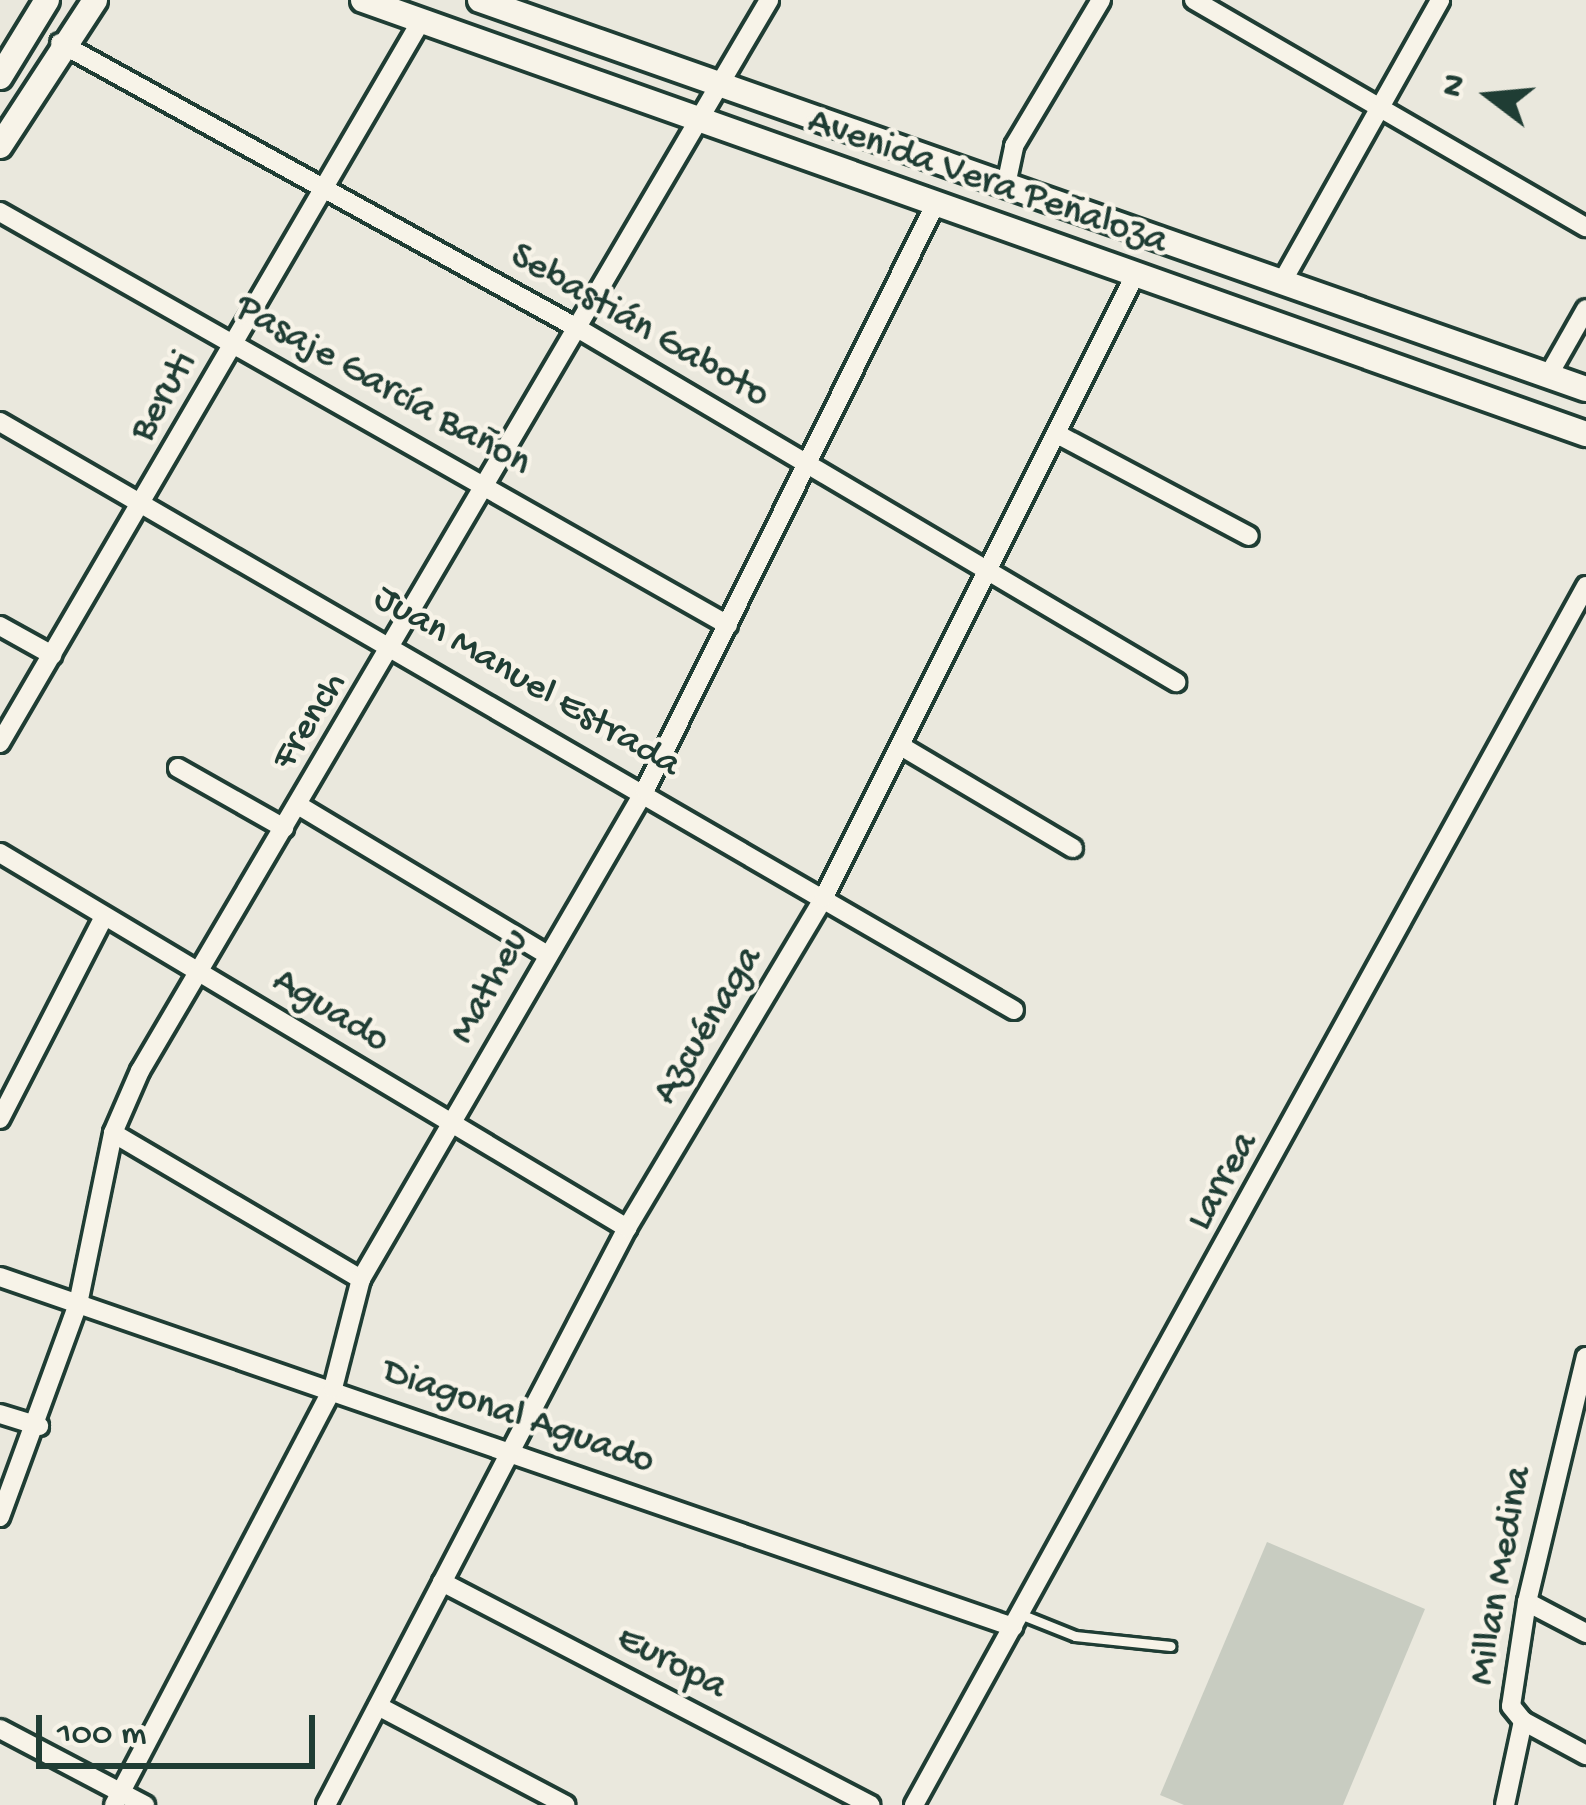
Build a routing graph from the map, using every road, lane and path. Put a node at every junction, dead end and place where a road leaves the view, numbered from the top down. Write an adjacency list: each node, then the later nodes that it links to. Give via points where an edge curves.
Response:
1 (47, 0): 11 (main road)
2 (95, 0): 10 (main road)
3 (364, 0): 9 (main road, Avenida Vera Peñaloza)
4 (480, 0): 12 (main road, Avenida Vera Peñaloza)
5 (769, 0): 12 (street, French)
6 (1101, 0): 16 (street, via 1014,146)
7 (1194, 0): 13 (street)
8 (1440, 0): 13 (street)
9 (422, 21): 14 (main road, Avenida Vera Peñaloza); 17 (street, Beruti)
10 (60, 43): 15 (main road); 17 (street, Sebastián Gaboto)
11 (0, 77)
12 (720, 84): 14 (street, French); 16 (main road, Avenida Vera Peñaloza)
13 (1380, 108): 20 (street); 22 (street)
14 (700, 121): 18 (main road, Avenida Vera Peñaloza); 24 (street, French)
15 (0, 146)
16 (1006, 185): 22 (main road, Avenida Vera Peñaloza)
17 (328, 187): 24 (street, Sebastián Gaboto); 25 (street, Beruti)
18 (936, 203): 21 (main road, Avenida Vera Peñaloza); 31 (street, Matheu)
19 (0, 212): 25 (street, Pasaje García Bañon)
20 (1586, 227)
21 (1136, 273): 29 (street, Azcuénaga); 30 (main road, Avenida Vera Peñaloza)
22 (1282, 282): 26 (main road, Avenida Vera Peñaloza)
23 (1586, 309): 26 (street)
24 (579, 329): 31 (street, Sebastián Gaboto); 32 (street, French)
25 (236, 342): 32 (street, Pasaje García Bañon); 33 (street, Beruti)
26 (1548, 376): 27 (main road, Avenida Vera Peñaloza)
27 (1586, 389)
28 (0, 422): 33 (street, Juan Manuel Estrada)
29 (1057, 434): 34 (street); 35 (street, Azcuénaga)
30 (1586, 434)
31 (809, 465): 35 (street, Sebastián Gaboto); 37 (street, Matheu)
32 (490, 484): 37 (street, Pasaje García Bañon); 39 (street, French)
33 (142, 501): 39 (street, Juan Manuel Estrada); 40 (street, Beruti)
34 (1249, 536)
35 (988, 574): 41 (street, Sebastián Gaboto); 43 (street, Azcuénaga)
36 (1586, 586): 70 (street, Larrea)
37 (728, 625): 45 (street, Matheu)
38 (0, 626): 40 (street)
39 (398, 645): 45 (street, Juan Manuel Estrada); 46 (street, French)
40 (52, 655): 42 (street, Beruti)
41 (1176, 682)
42 (0, 743)
43 (901, 746): 48 (street); 50 (street, Azcuénaga)
44 (178, 768): 47 (street)
45 (645, 790): 50 (street, Juan Manuel Estrada); 52 (street, Matheu)
46 (298, 805): 47 (street, French); 52 (street)
47 (284, 828): 53 (street, French)
48 (1073, 848)
49 (0, 853): 51 (street, Aguado)
50 (824, 897): 54 (street, Juan Manuel Estrada); 58 (street, Azcuénaga)
51 (104, 919): 53 (street, Aguado); 55 (street)
52 (546, 954): 56 (street, Matheu)
53 (201, 974): 56 (street, Aguado); 57 (street, French)
54 (1014, 1010)
55 (0, 1119)
56 (453, 1124): 58 (street, Aguado); 60 (street, Matheu)
57 (113, 1133): 60 (street); 61 (street, French)
58 (627, 1228): 66 (street, Azcuénaga)
59 (0, 1277): 61 (street, Diagonal Aguado)
60 (361, 1279): 63 (street, Matheu)
61 (78, 1304): 63 (street, Diagonal Aguado); 65 (street, French)
62 (1586, 1357): 69 (street, Millan Medina)
63 (333, 1388): 66 (street, Diagonal Aguado); 77 (street, Matheu)
64 (0, 1414): 65 (street)
65 (39, 1426): 67 (street, French)
66 (511, 1451): 68 (street, Azcuénaga); 70 (street, Diagonal Aguado)
67 (0, 1517)
68 (442, 1582): 73 (street, Azcuénaga); 81 (street, Europa)
69 (1527, 1602): 71 (street); 74 (street, Millan Medina, via 1511,1706)
70 (1016, 1621): 72 (lane); 82 (street, Larrea)
71 (1586, 1633)
72 (1170, 1646)
73 (378, 1706): 79 (street, Azcuénaga); 80 (street)
74 (1523, 1721): 76 (street); 83 (street, Millan Medina)
75 (0, 1729): 77 (street)
76 (1586, 1755)
77 (117, 1799): 78 (street)
78 (145, 1805)
79 (326, 1805)
80 (566, 1805)
81 (870, 1805)
82 (914, 1805)
83 (1505, 1805)

